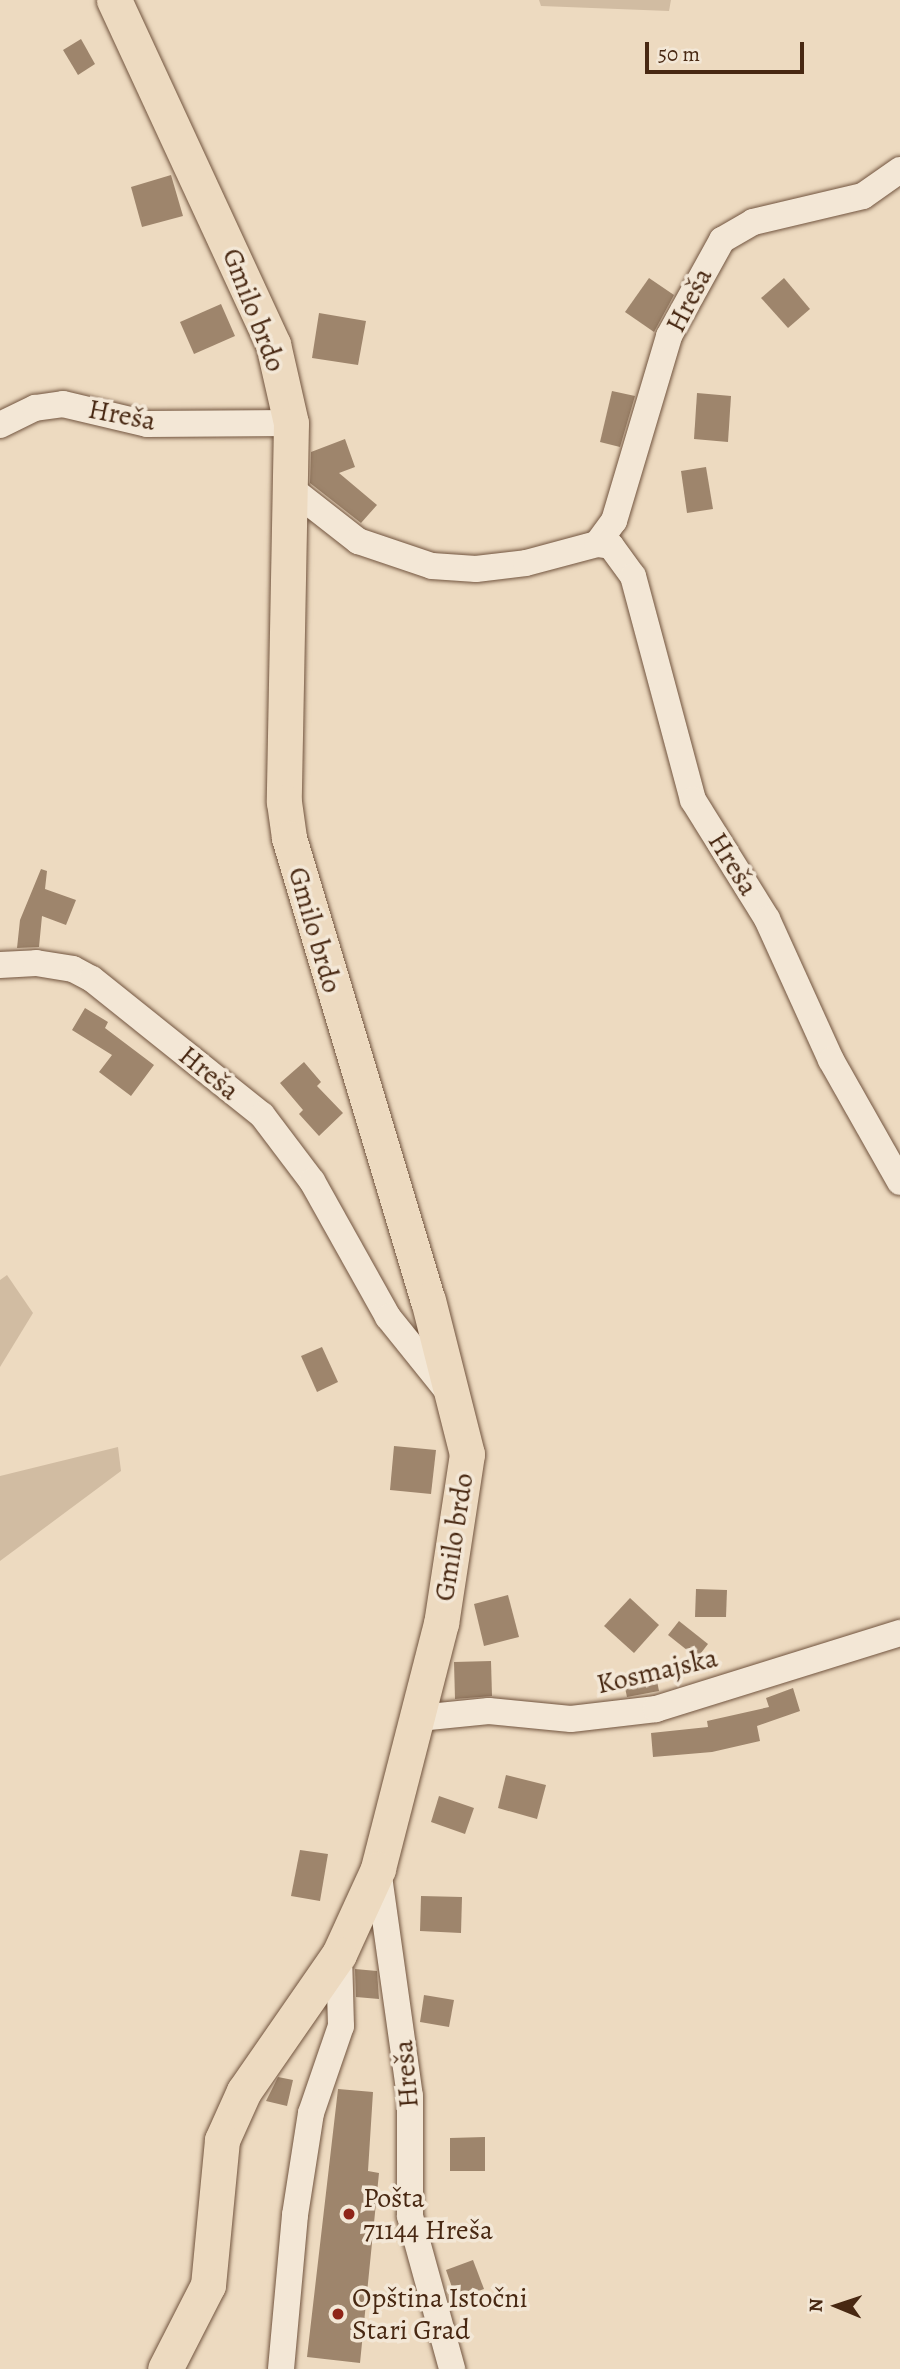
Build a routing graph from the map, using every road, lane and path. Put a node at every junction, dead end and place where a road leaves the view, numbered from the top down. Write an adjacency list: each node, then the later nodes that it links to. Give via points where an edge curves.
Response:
1 (114, 0): 3 (main road, Gmilo brdo, via 274,344)
2 (900, 170): 6 (street, Hreša, via 863,196 753,222 722,240 669,336 614,521)
3 (291, 424): 4 (street, Hreša, via 147,424 63,404 35,408); 5 (main road, Gmilo brdo)
4 (0, 425)
5 (289, 487): 6 (street, via 358,541 432,566 476,569 526,563); 9 (main road, Gmilo brdo, via 284,775 289,838)
6 (597, 544): 8 (street, Hreša, via 611,546 633,576 693,800 767,919 831,1059)
7 (0, 965): 9 (street, Hreša, via 36,963 73,969 92,979 262,1115 312,1181 388,1317)
8 (900, 1182)
9 (455, 1401): 11 (main road, Gmilo brdo, via 467,1454 465,1489)
10 (900, 1633): 11 (street, Kosmajska, via 656,1709 571,1719 489,1711)
11 (419, 1718): 12 (main road, Gmilo brdo)
12 (378, 1869): 13 (main road); 16 (street, Hreša, via 411,2096 410,2216)
13 (339, 1954): 14 (main road, via 244,2091 222,2140 208,2285); 15 (street, via 341,2026 311,2113 295,2216)
14 (165, 2369)
15 (281, 2369)
16 (453, 2369)

